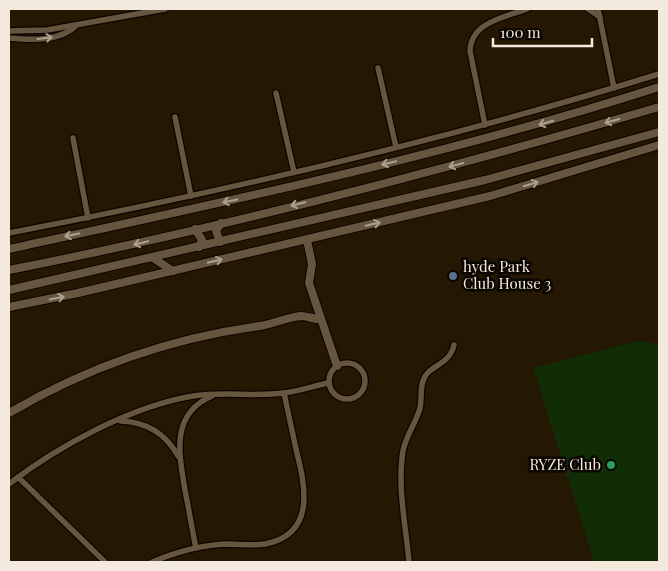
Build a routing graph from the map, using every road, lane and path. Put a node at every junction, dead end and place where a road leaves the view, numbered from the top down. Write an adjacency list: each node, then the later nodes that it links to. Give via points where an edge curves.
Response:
1 (165, 9): 6 (street)
2 (527, 9): 17 (street, via 486,24 477,30 472,40 470,51)
3 (588, 9): 5 (street)
4 (598, 9): 5 (street)
5 (600, 17): 12 (street)
6 (77, 25): 7 (street); 8 (street, one-way to 6, via 33,40 63,36)
7 (9, 31)
8 (9, 38)
9 (378, 68): 23 (street)
10 (659, 74): 12 (street)
11 (659, 87): 15 (street)
12 (614, 88): 17 (street)
13 (276, 93): 25 (street)
14 (659, 107): 18 (street, one-way to 18)
15 (570, 116): 18 (street); 36 (street, one-way to 36, via 269,192)
16 (175, 117): 27 (street)
17 (485, 125): 23 (street)
18 (576, 132): 30 (street, one-way to 30, via 396,181)
19 (659, 132): 21 (street)
20 (73, 138): 29 (street)
21 (631, 141): 24 (street); 26 (street)
22 (659, 145): 24 (street)
23 (396, 147): 25 (street)
24 (634, 153): 28 (street, one-way to 24)
25 (294, 172): 27 (street)
26 (485, 180): 28 (street); 34 (street)
27 (191, 196): 29 (street)
28 (490, 196): 33 (street, one-way to 28)
29 (88, 218): 32 (street)
30 (221, 223): 31 (street); 34 (street, via 216,235)
31 (195, 230): 35 (street, via 202,240); 38 (street, one-way to 38)
32 (9, 233)
33 (307, 240): 39 (street, one-way to 33); 42 (street, via 312,264 309,283)
34 (220, 242): 35 (street)
35 (199, 247): 37 (street)
36 (9, 249)
37 (153, 258): 39 (street); 40 (street)
38 (9, 270)
39 (172, 271): 41 (street, one-way to 39)
40 (9, 290)
41 (9, 307)
42 (320, 319): 44 (street); 48 (street, via 298,316 189,339 136,354 76,378)
43 (454, 344): 56 (street, via 446,361 424,378 420,408 404,448 402,472)
44 (337, 366): 45 (street); 45 (street, via 355,364 364,373 365,386 358,396 346,400 334,394)
45 (328, 383): 47 (street)
46 (218, 393): 47 (street); 49 (street, via 167,402); 50 (street, via 200,403 187,418 179,437)
47 (284, 393): 53 (street, via 306,492 298,522 283,536 264,544)
48 (9, 413)
49 (119, 421): 50 (street, via 138,423 155,430 169,442); 51 (street, via 68,446)
50 (179, 458): 53 (street)
51 (18, 477): 52 (street); 54 (street)
52 (9, 484)
53 (196, 548): 55 (street)
54 (105, 562)
55 (152, 562)
56 (409, 562)

